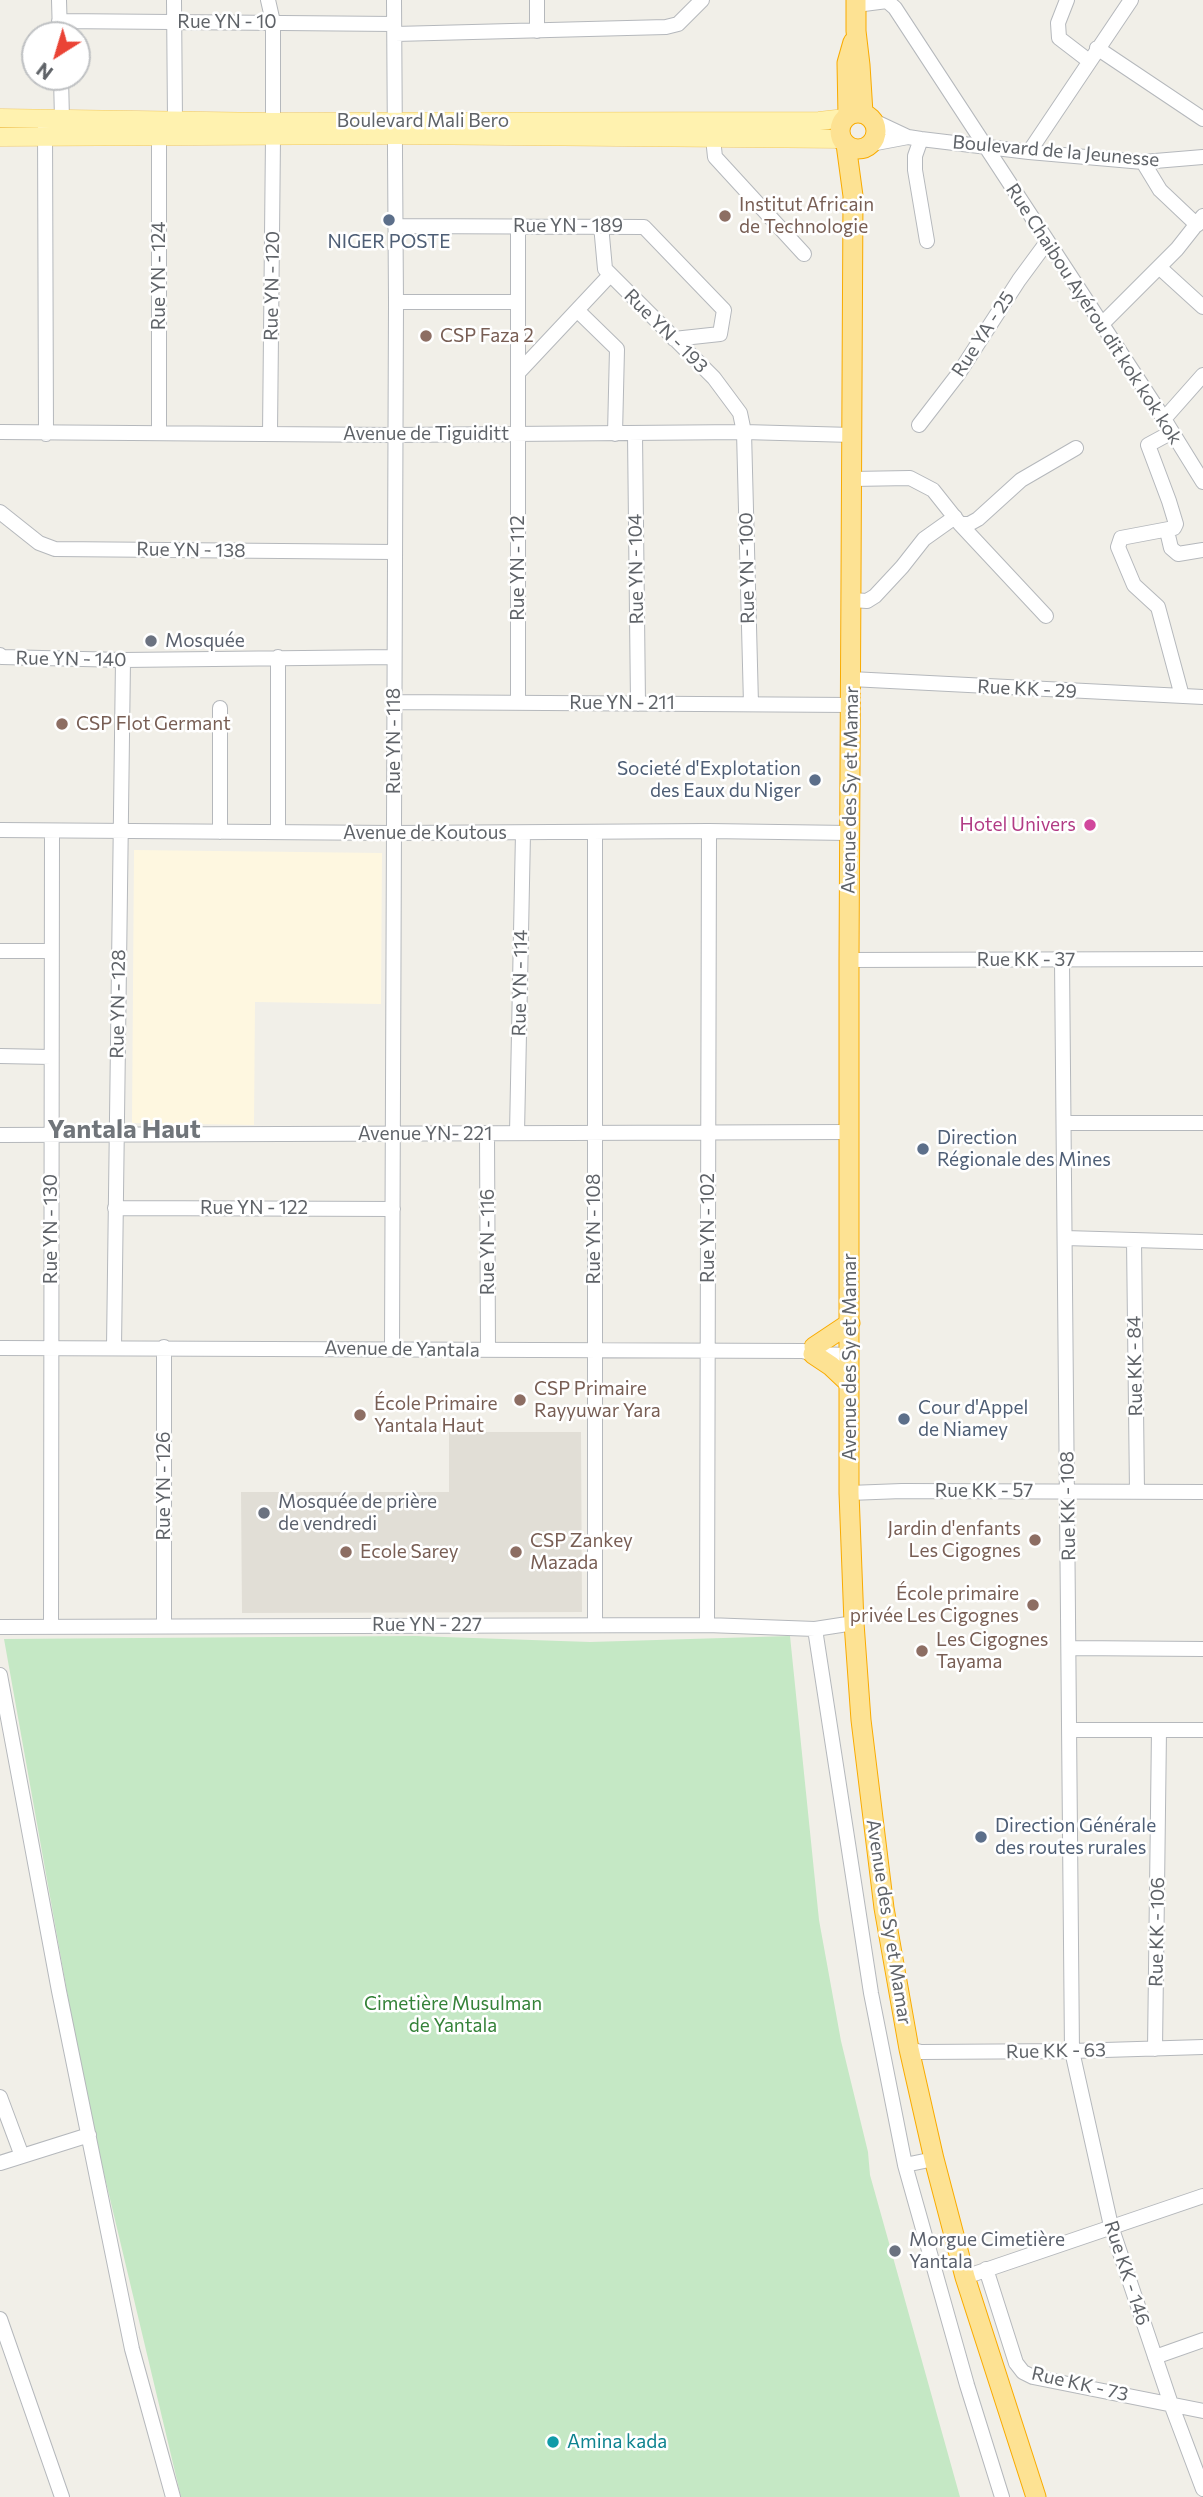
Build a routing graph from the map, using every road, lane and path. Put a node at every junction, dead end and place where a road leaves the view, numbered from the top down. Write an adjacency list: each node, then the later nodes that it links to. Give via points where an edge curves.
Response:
1 (59, 0): 10 (street)
2 (174, 0): 11 (street, Rue YN - 124)
3 (268, 0): 12 (street, Rue YN - 120)
4 (394, 0): 14 (street, Rue YN - 118)
5 (537, 0): 15 (street)
6 (702, 0): 15 (street, Rue YN - 10, via 672,26)
7 (1067, 0): 17 (street, via 1058,23 1059,38)
8 (1131, 0): 16 (street)
9 (856, 2): 19 (highway); 30 (street, Rue Chaibou Ayérou dit kok kok kok, via 891,4)
10 (60, 21)
11 (174, 22): 12 (street, Rue YN - 10); 13 (street, Rue YN - 10); 23 (street, Rue YN - 124)
12 (272, 22): 14 (street, Rue YN - 10); 25 (street, Rue YN - 120)
13 (91, 26)
14 (394, 29): 15 (street, Rue YN - 10); 24 (street, Rue YN - 118)
15 (537, 31)
16 (1097, 48): 17 (street); 21 (street)
17 (1089, 61): 31 (street)
18 (58, 91): 22 (street)
19 (857, 117): 26 (main road, Boulevard Mali Bero); 28 (street); 29 (highway, via 840,130); 29 (highway, via 876,133)
20 (0, 118): 22 (main road, Boulevard Mali Bero)
21 (1203, 119)
22 (50, 125): 23 (main road, Boulevard Mali Bero); 23 (main road, Boulevard Mali Bero); 27 (main road, Boulevard Mali Bero); 56 (street)
23 (164, 125): 25 (main road, Boulevard Mali Bero); 54 (street, Rue YN - 124)
24 (395, 128): 25 (main road, Boulevard Mali Bero); 26 (main road, Boulevard Mali Bero); 37 (street, Rue YN - 118)
25 (273, 129): 60 (street, Rue YN - 120)
26 (711, 129): 29 (main road, Boulevard Mali Bero); 40 (street, via 715,158)
27 (0, 137)
28 (914, 138): 29 (street); 30 (street, Boulevard de la Jeunesse); 38 (street)
29 (856, 144): 62 (highway, Avenue des Sy et Mamar)
30 (985, 147): 31 (street, Boulevard de la Jeunesse); 39 (street, Rue Chaibou Ayérou dit kok kok kok)
31 (1029, 152): 33 (street, Boulevard de la Jeunesse)
32 (1203, 157): 33 (street, Boulevard de la Jeunesse)
33 (1143, 162): 34 (street, via 1160,190)
34 (1200, 220): 41 (street)
35 (518, 225): 36 (street, Rue YN - 189); 37 (street, Rue YN - 189); 44 (street, Rue YN - 112)
36 (601, 225): 42 (street, Rue YN - 193, via 604,267); 48 (street, Rue YN - 189, via 645,228 723,309 720,334)
37 (394, 226): 43 (street, Rue YN - 118)
38 (927, 241)
39 (1047, 242): 47 (street, Rue Chaibou Ayérou dit kok kok kok); 51 (street, Rue YA - 25)
40 (803, 254)
41 (1159, 267): 45 (street); 47 (street)
42 (610, 275): 46 (street); 48 (street, Rue YN - 193)
43 (396, 302): 44 (street); 61 (street, Rue YN - 118)
44 (518, 302): 49 (street, Rue YN - 112)
45 (1203, 307)
46 (578, 311): 49 (street); 58 (street, via 617,349)
47 (1102, 324): 52 (street, Rue Chaibou Ayérou dit kok kok kok)
48 (674, 339): 55 (street, Rue YN - 193, via 733,401)
49 (518, 373): 57 (street, Rue YN - 112)
50 (1203, 375): 52 (street)
51 (919, 425)
52 (1168, 425): 65 (street, Rue Chaibou Ayérou dit kok kok kok); 68 (street, via 1148,445 1176,524)
53 (0, 432): 56 (street, Avenue de Tiguiditt)
54 (159, 432): 56 (street, Avenue de Tiguiditt); 60 (street, Avenue de Tiguiditt)
55 (744, 432): 59 (street, Avenue de Tiguiditt); 62 (street, Avenue de Tiguiditt); 83 (street, Rue YN - 100)
56 (46, 434)
57 (518, 434): 58 (street, Avenue de Tiguiditt); 61 (street, Avenue de Tiguiditt); 81 (street, Rue YN - 112)
58 (615, 434): 59 (street, Avenue de Tiguiditt)
59 (635, 434): 82 (street, Rue YN - 104)
60 (270, 435): 61 (street, Avenue de Tiguiditt)
61 (394, 435): 70 (street, Rue YN - 118)
62 (852, 435): 64 (highway, Avenue des Sy et Mamar)
63 (1076, 448): 67 (street, via 1021,480 978,519 969,524)
64 (852, 479): 67 (street, via 910,478 933,490); 71 (highway, Avenue des Sy et Mamar)
65 (1203, 482)
66 (0, 512): 70 (street, Rue YN - 138, via 39,543 55,549)
67 (958, 521): 71 (street, via 924,539 875,596 867,601); 72 (street)
68 (1167, 531): 69 (street, via 1171,548 1178,554); 78 (street, via 1121,538 1118,547 1134,585 1158,607)
69 (1203, 550)
70 (394, 552): 74 (street, Rue YN - 118)
71 (852, 600): 77 (highway, Avenue des Sy et Mamar)
72 (1046, 616)
73 (278, 657): 74 (street, Rue YN - 140); 76 (street, Rue YN - 140); 91 (street)
74 (394, 657): 80 (street, Rue YN - 118)
75 (1, 658): 76 (street, Rue YN - 140)
76 (123, 660): 89 (street, Rue YN - 128)
77 (851, 679): 78 (street, Rue KK - 29); 84 (highway, Avenue des Sy et Mamar)
78 (1182, 696): 79 (street, Rue KK - 29)
79 (1203, 697)
80 (394, 702): 81 (street, Rue YN - 211); 94 (street, Rue YN - 118)
81 (517, 703): 82 (street, Rue YN - 211)
82 (638, 704): 83 (street, Rue YN - 211)
83 (751, 704): 84 (street, Rue YN - 211)
84 (850, 705): 93 (highway, Avenue des Sy et Mamar)
85 (220, 708): 90 (street)
86 (0, 830): 87 (street, Avenue de Koutous)
87 (52, 831): 89 (street, Avenue de Koutous); 97 (street, Rue YN - 130)
88 (709, 831): 92 (street, Avenue de Koutous); 93 (street, Avenue de Koutous); 109 (street, Rue YN - 102)
89 (121, 832): 90 (street, Avenue de Koutous); 113 (street, Rue YN - 128)
90 (220, 832): 91 (street, Avenue de Koutous)
91 (278, 832): 94 (street, Avenue de Koutous)
92 (595, 832): 95 (street, Avenue de Koutous); 108 (street, Rue YN - 108)
93 (849, 832): 99 (highway, Avenue des Sy et Mamar)
94 (394, 833): 95 (street, Avenue de Koutous); 110 (street, Rue YN - 118)
95 (523, 833): 107 (street, Rue YN - 114)
96 (0, 951): 97 (street)
97 (51, 951): 102 (street, Rue YN - 130)
98 (1203, 959): 100 (street, Rue KK - 37)
99 (849, 960): 100 (street, Rue KK - 37); 105 (highway, Avenue des Sy et Mamar)
100 (1062, 960): 103 (street, Rue KK - 108)
101 (0, 1056): 102 (street)
102 (51, 1057): 112 (street, Rue YN - 130)
103 (1064, 1123): 104 (street); 116 (street, Rue KK - 108)
104 (1203, 1123)
105 (849, 1132): 109 (street, Avenue YN- 221); 119 (highway, Avenue des Sy et Mamar)
106 (487, 1133): 107 (street, Avenue YN- 221); 110 (street, Avenue YN- 221); 125 (street, Rue YN - 116)
107 (517, 1133): 108 (street, Avenue YN- 221)
108 (595, 1133): 109 (street, Avenue YN- 221); 126 (street, Rue YN - 108)
109 (708, 1133): 127 (street, Rue YN - 102)
110 (393, 1134): 113 (street, Avenue YN- 221); 115 (street, Rue YN - 118)
111 (0, 1135): 112 (street, Avenue YN- 221)
112 (51, 1135): 113 (street, Avenue YN- 221); 124 (street, Rue YN - 130)
113 (116, 1135): 114 (street, Rue YN - 128)
114 (115, 1208): 115 (street, Rue YN - 122); 120 (street, Rue YN - 128)
115 (393, 1209): 123 (street, Rue YN - 118)
116 (1065, 1238): 117 (street); 131 (street, Rue KK - 108)
117 (1134, 1240): 118 (street); 132 (street, Rue KK - 84)
118 (1203, 1242)
119 (850, 1323): 128 (highway); 129 (highway, Avenue des Sy et Mamar)
120 (114, 1347): 121 (street, Avenue de Yantala); 124 (street, Avenue de Yantala)
121 (164, 1347): 123 (street, Avenue de Yantala); 136 (street, Rue YN - 126)
122 (0, 1348): 124 (street, Avenue de Yantala)
123 (392, 1348): 125 (street, Avenue de Yantala)
124 (51, 1349): 140 (street, Rue YN - 130)
125 (488, 1350): 126 (street, Avenue de Yantala)
126 (594, 1350): 127 (street, Avenue de Yantala); 137 (street, Rue YN - 108)
127 (708, 1351): 128 (street, Avenue de Yantala); 138 (street, Rue YN - 102)
128 (810, 1351): 129 (street, Avenue de Yantala); 130 (highway)
129 (849, 1352): 130 (highway, Avenue des Sy et Mamar)
130 (849, 1383): 134 (highway, Avenue des Sy et Mamar)
131 (1068, 1491): 132 (street, Rue KK - 57); 134 (street, Rue KK - 57); 142 (street, Rue KK - 108)
132 (1137, 1492): 133 (street, Rue KK - 57)
133 (1203, 1492)
134 (849, 1493): 135 (highway, Avenue des Sy et Mamar)
135 (854, 1623): 141 (street, Rue YN - 227); 149 (highway, Avenue des Sy et Mamar, via 874,1833)
136 (164, 1625): 137 (street, Rue YN - 227); 140 (street, Rue YN - 227)
137 (595, 1625): 138 (street, Rue YN - 227)
138 (707, 1625): 141 (street, Rue YN - 227)
139 (0, 1627): 140 (street, Rue YN - 227)
140 (51, 1627)
141 (815, 1629): 157 (street, via 872,1993)
142 (1069, 1648): 143 (street); 145 (street, Rue KK - 108)
143 (1203, 1649)
144 (0, 1675): 153 (street)
145 (1070, 1730): 146 (street); 151 (street, Rue KK - 108)
146 (1159, 1730): 147 (street); 150 (street, Rue KK - 106)
147 (1203, 1730)
148 (1203, 2047): 150 (street, Rue KK - 63)
149 (909, 2049): 151 (street, Rue KK - 63); 155 (highway, Avenue des Sy et Mamar)
150 (1156, 2049): 151 (street, Rue KK - 63)
151 (1072, 2051): 159 (street, Rue KK - 146)
152 (0, 2097): 154 (street)
153 (89, 2135): 154 (street); 169 (street, via 132,2349)
154 (22, 2156): 156 (street)
155 (934, 2159): 157 (street); 161 (highway, Avenue des Sy et Mamar)
156 (0, 2163)
157 (905, 2165): 170 (street)
158 (1203, 2196): 159 (street)
159 (1111, 2226): 160 (street); 164 (street, Rue KK - 146)
160 (986, 2269): 161 (street); 165 (street, Rue KK - 73, via 1016,2363 1023,2372)
161 (965, 2277): 171 (highway, Avenue des Sy et Mamar)
162 (0, 2319): 168 (street)
163 (1203, 2340): 164 (street)
164 (1155, 2357): 165 (street, Rue KK - 146)
165 (1171, 2404): 166 (street, Rue KK - 73); 167 (street, Rue KK - 146)
166 (1203, 2411)
167 (1203, 2489)
168 (62, 2497)
169 (173, 2497)
170 (1002, 2497)
171 (1036, 2497)

